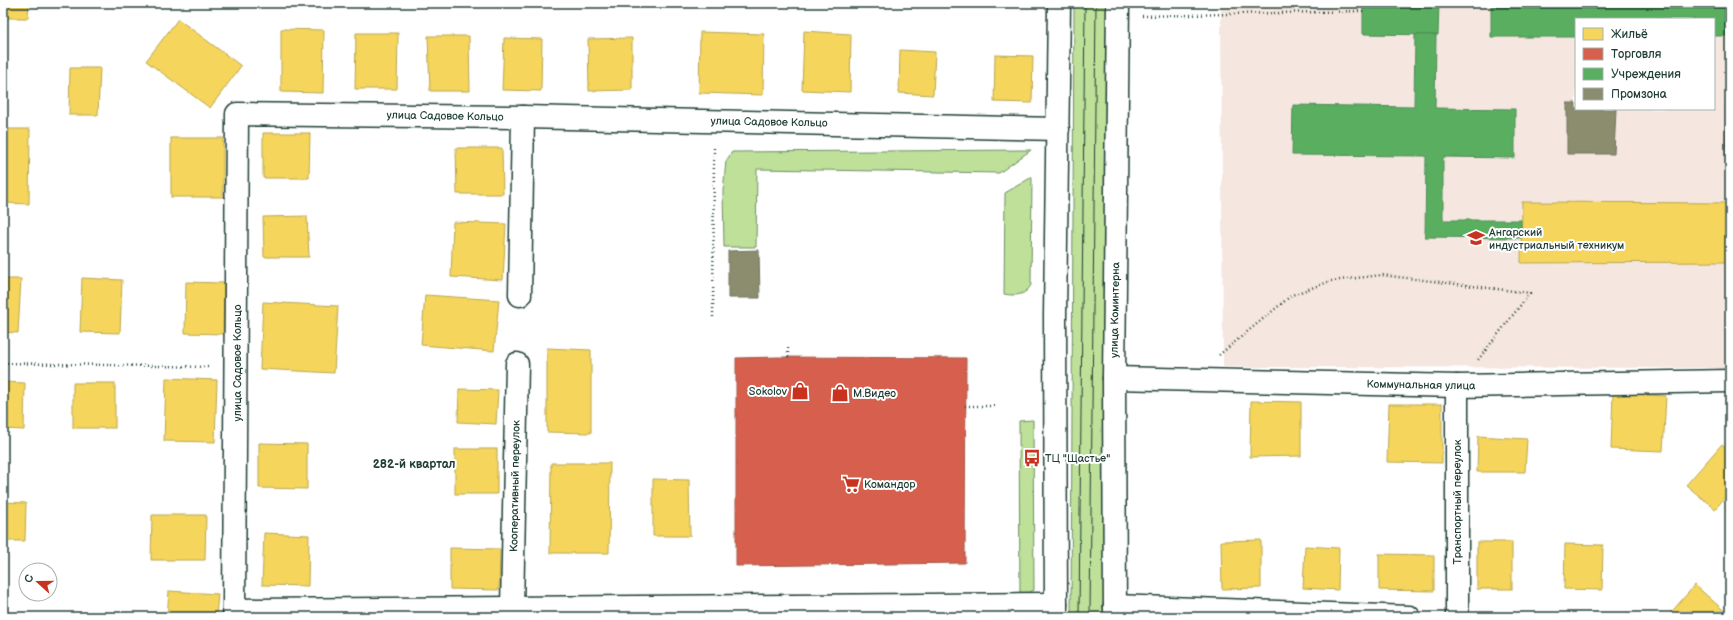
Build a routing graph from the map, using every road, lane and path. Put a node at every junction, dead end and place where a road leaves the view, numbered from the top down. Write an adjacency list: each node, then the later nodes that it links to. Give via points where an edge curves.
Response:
1 (1059, 3): 7 (street)
2 (1118, 3): 15 (street, улица Коминтерна)
3 (1363, 12): 4 (path)
4 (1142, 16)
5 (522, 117): 6 (street, улица Садовое Кольцо); 8 (street); 14 (street, улица Садовое Кольцо, via 237,114)
6 (714, 121): 7 (street, улица Садовое Кольцо); 9 (path)
7 (1058, 129): 22 (street, via 1055,318)
8 (520, 295)
9 (713, 317)
10 (788, 347): 11 (path)
11 (788, 357)
12 (3, 363): 14 (path)
13 (517, 364): 21 (street, Кооперативный переулок)
14 (237, 367): 21 (street, улица Садовое Кольцо, via 234,610)
15 (1114, 378): 16 (street, Коммунальная улица); 23 (street, улица Коминтерна)
16 (1189, 380): 18 (street, Коммунальная улица); 18 (path, via 1292,295 1331,281 1382,275 1530,294)
17 (1729, 381): 18 (street, Коммунальная улица)
18 (1458, 386): 25 (street, Транспортный переулок)
19 (965, 406): 20 (path)
20 (997, 406)
21 (512, 608): 22 (street, улица Садовое Кольцо)
22 (1056, 611)
23 (1115, 612): 24 (street)
24 (1409, 617)
25 (1457, 617)

